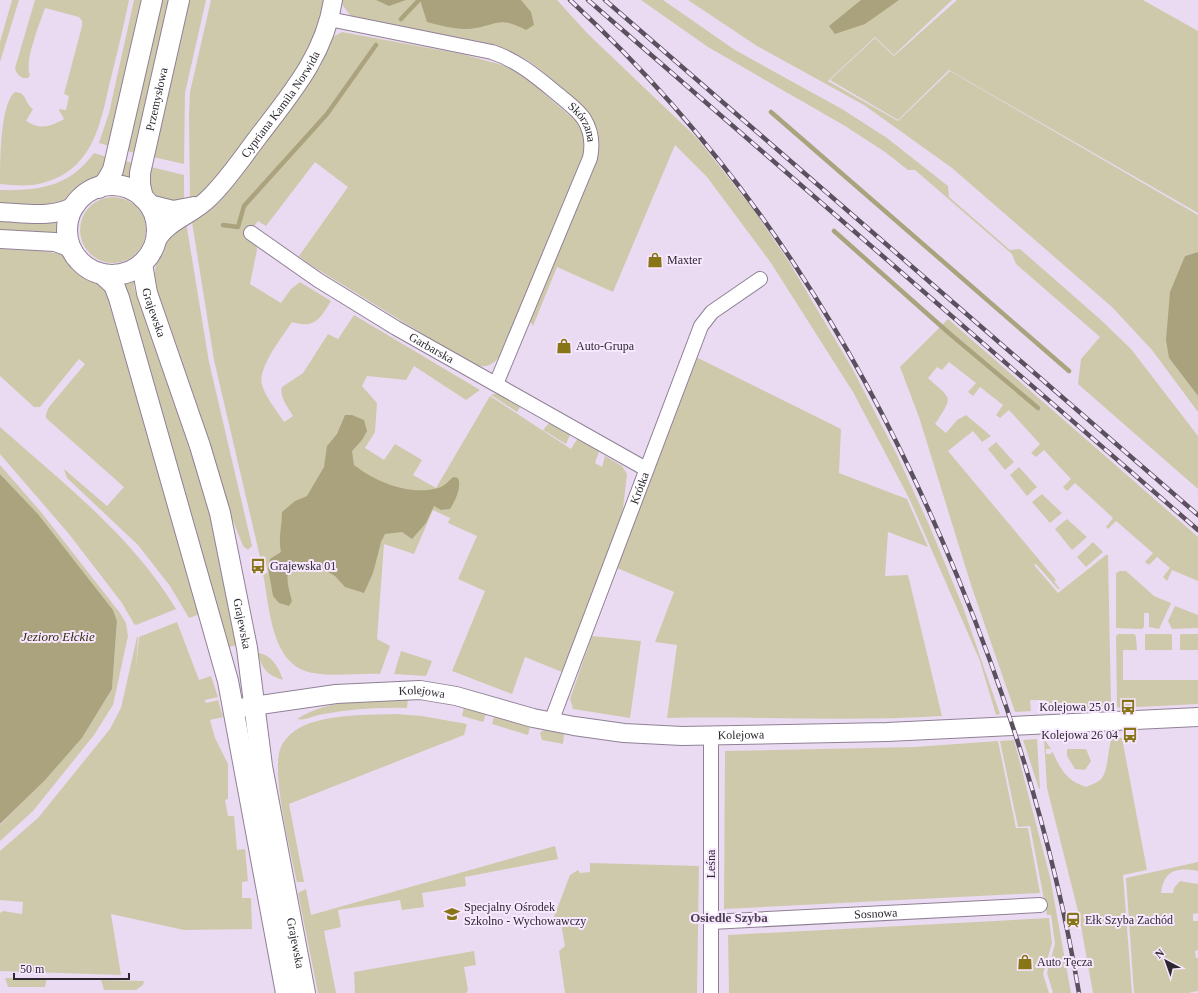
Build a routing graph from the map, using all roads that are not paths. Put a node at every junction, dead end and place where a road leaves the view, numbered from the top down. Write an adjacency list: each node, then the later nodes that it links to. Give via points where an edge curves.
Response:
1 (152, 0): 5 (main road, via 113,170)
2 (179, 0): 7 (main road, Przemysłowa, via 140,173 140,185)
3 (332, 0): 4 (street, Cypriana Kamila Norwida)
4 (329, 19): 6 (street, Cypriana Kamila Norwida, via 310,67); 17 (street, Skórzana, via 507,57 533,73 578,111 588,126 593,146 590,158)
5 (99, 188): 7 (main road, via 123,187); 8 (main road, via 86,194)
6 (209, 198): 7 (street, Cypriana Kamila Norwida, via 201,203 173,210); 12 (street, Cypriana Kamila Norwida, via 167,227)
7 (146, 201): 12 (main road, via 157,223)
8 (76, 205): 9 (street, via 55,214); 13 (main road, via 68,222)
9 (0, 212)
10 (252, 233): 17 (street, Garbarska, via 318,280 396,328)
11 (0, 239): 13 (street, via 55,242)
12 (155, 243): 14 (main road)
13 (71, 248): 15 (main road, via 84,264)
14 (142, 264): 15 (main road, via 127,272); 19 (main road, Grajewska, via 146,293 200,446 220,513 247,648)
15 (102, 274): 20 (main road, Grajewska, via 114,285 119,298 218,644)
16 (760, 279): 18 (street, Krótka, via 706,317)
17 (496, 384): 18 (street, Garbarska)
18 (646, 468): 22 (street, Krótka)
19 (255, 705): 20 (street, Kolejowa); 22 (street, Kolejowa, via 336,694 420,690 456,696); 27 (main road, Grajewska, via 262,766)
20 (233, 709): 26 (main road, Grajewska)
21 (1198, 717): 23 (street, Kolejowa, via 887,732)
22 (551, 722): 23 (street, Kolejowa, via 630,734)
23 (711, 736): 25 (street, Leśna)
24 (1040, 905): 25 (street, Sosnowa)
25 (711, 922): 28 (street, Leśna)
26 (286, 993)
27 (305, 993)
28 (710, 993)

